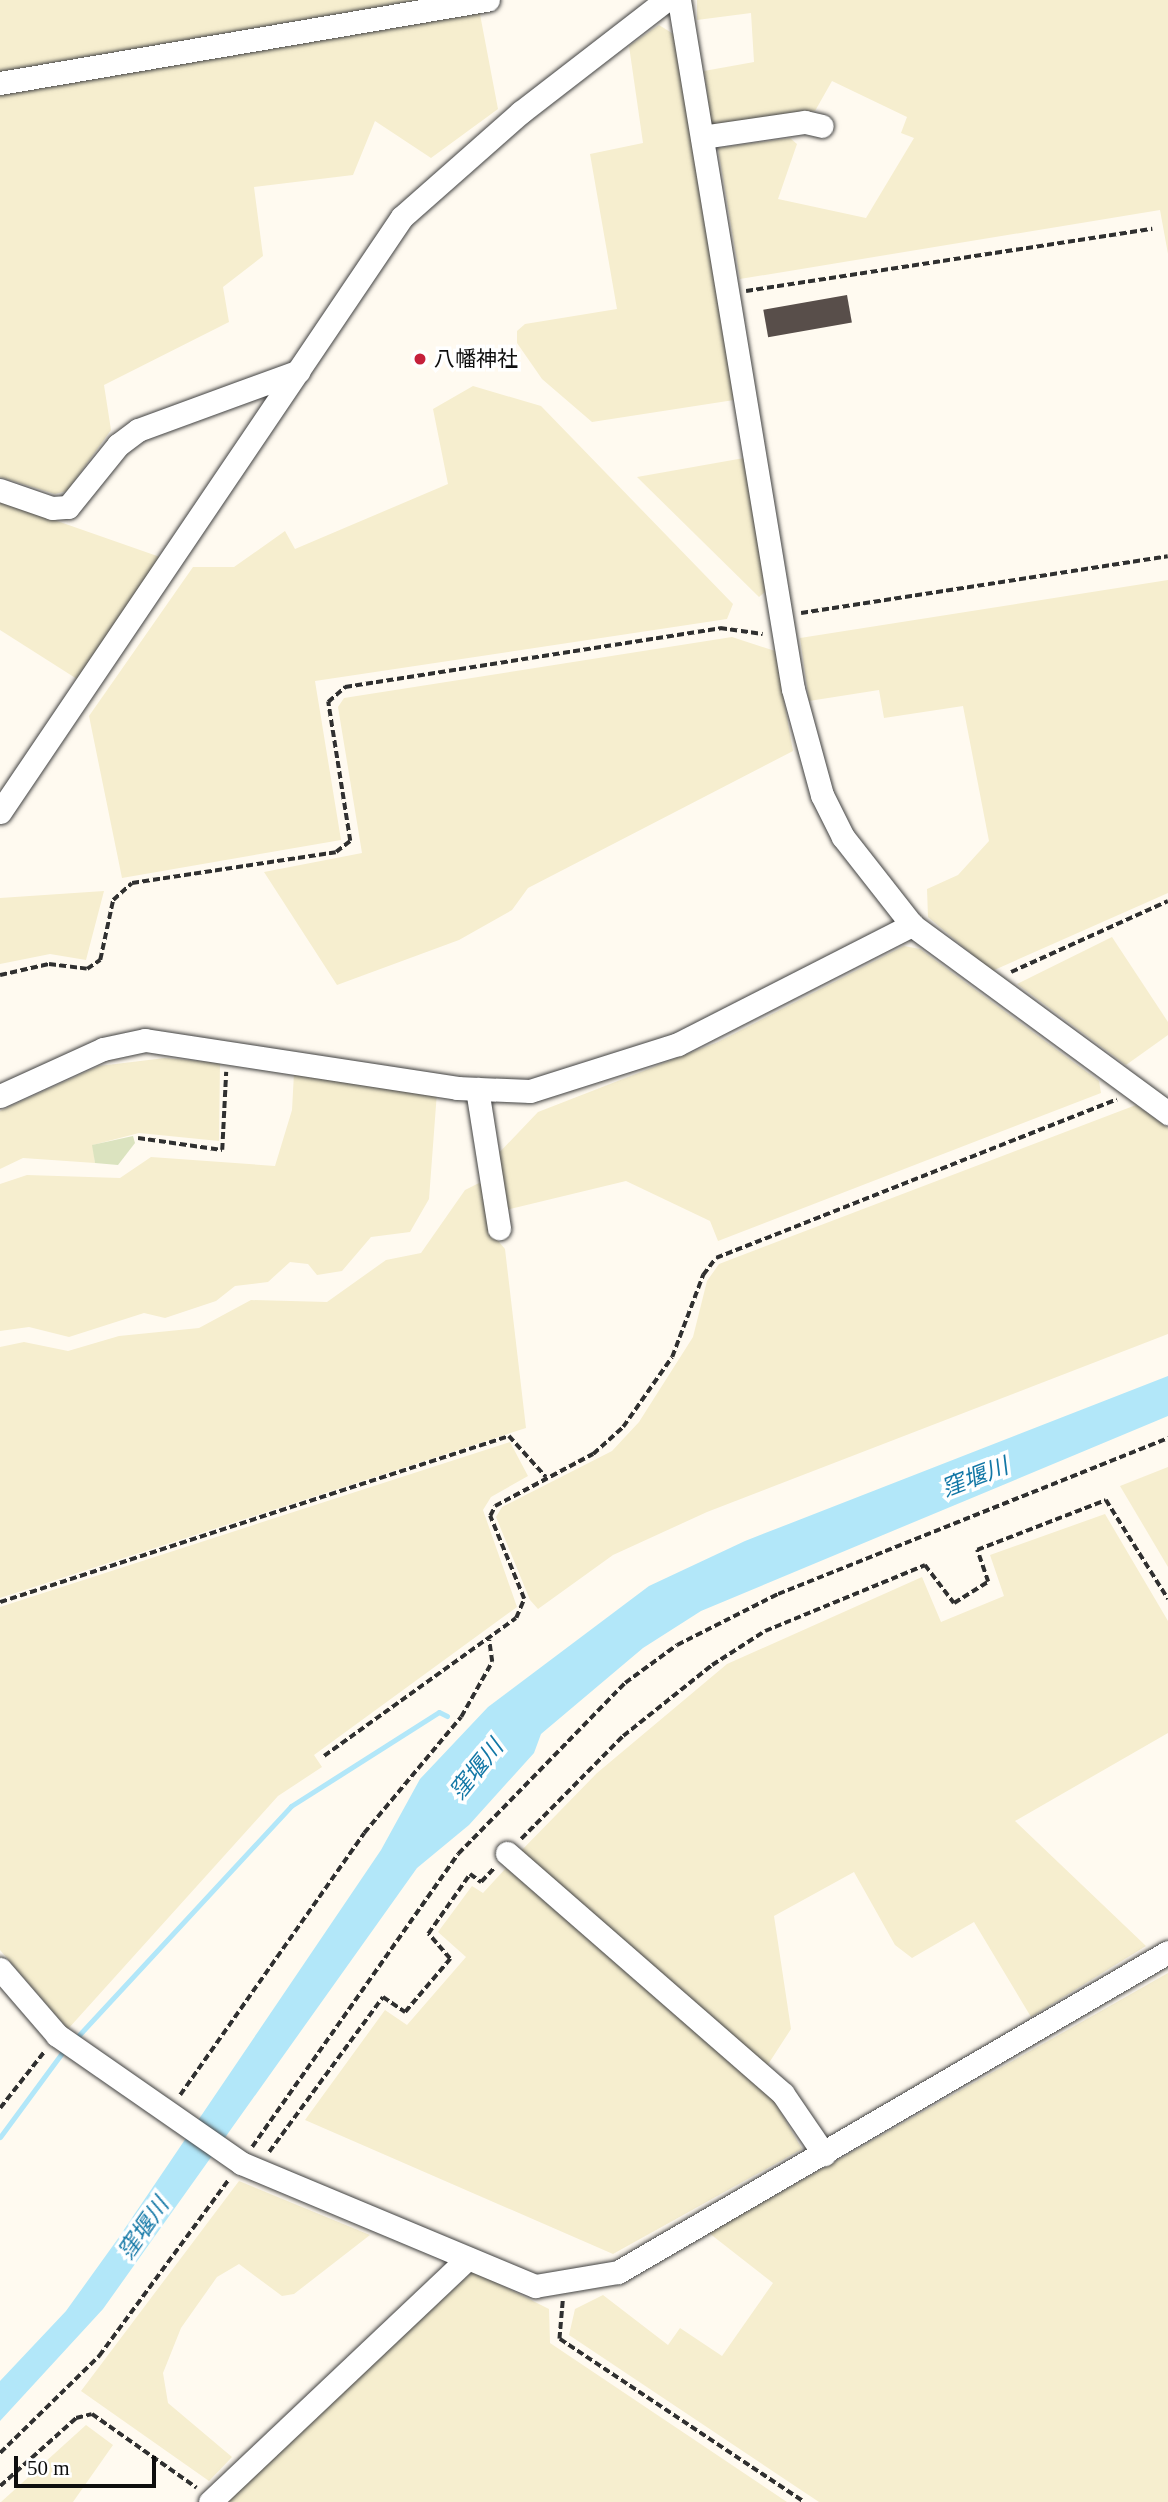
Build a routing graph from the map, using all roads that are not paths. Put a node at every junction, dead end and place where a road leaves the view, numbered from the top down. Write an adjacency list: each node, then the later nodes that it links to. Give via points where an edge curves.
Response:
1 (488, 0): 4 (street)
2 (666, 0): 7 (street, via 521,112 402,217)
3 (679, 0): 6 (street)
4 (0, 83)
5 (822, 126): 6 (street, via 805,122)
6 (702, 137): 10 (street, via 805,748 844,837)
7 (299, 371): 8 (street, via 138,430 112,450 68,508); 9 (street)
8 (0, 491)
9 (0, 812)
10 (912, 925): 11 (street, via 678,1044 570,1082 530,1091); 13 (street)
11 (477, 1089): 12 (street, via 145,1040 103,1049); 14 (street)
12 (0, 1096)
13 (1168, 1112)
14 (499, 1228)
15 (508, 1853): 18 (street, via 783,2094)
16 (1168, 1952): 18 (street)
17 (0, 1969): 19 (street, via 57,2035 248,2167)
18 (824, 2154): 19 (street, via 618,2272 564,2285 535,2286)
19 (467, 2259): 20 (street)
20 (211, 2500)

